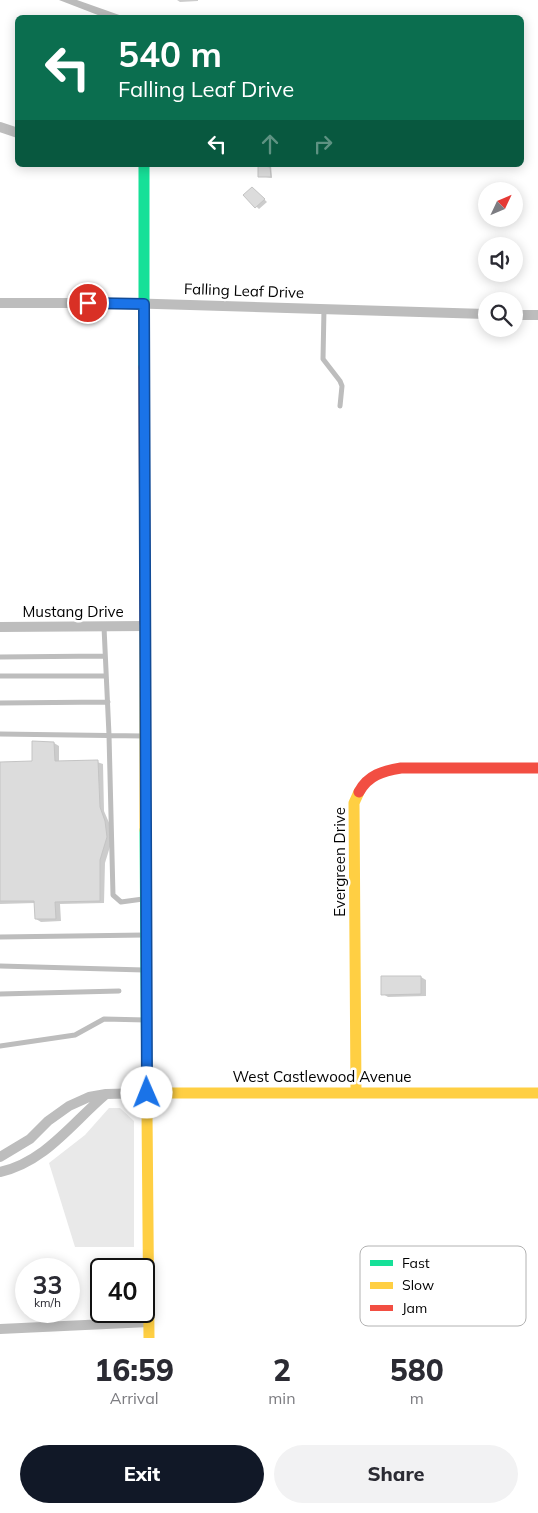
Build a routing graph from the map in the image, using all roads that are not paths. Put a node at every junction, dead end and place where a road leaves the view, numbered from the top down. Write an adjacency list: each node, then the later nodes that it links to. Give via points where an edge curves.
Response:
1 (0, 127): 2 (street)
2 (15, 132)
3 (144, 167): 5 (street)
4 (0, 304): 5 (street, Falling Leaf Drive)
5 (144, 304): 6 (street, Falling Leaf Drive); 12 (street)
6 (324, 309): 7 (street, Falling Leaf Drive); 10 (lane, via 323,359 342,386)
7 (478, 314)
8 (523, 315): 9 (street)
9 (538, 315)
10 (340, 406)
11 (104, 626): 12 (street, Mustang Drive); 13 (street, Mustang Drive); 14 (lane)
12 (146, 626): 22 (street)
13 (0, 627)
14 (106, 656): 15 (lane); 17 (lane)
15 (0, 657)
16 (0, 676): 17 (lane)
17 (106, 676): 18 (lane)
18 (108, 702): 19 (lane); 21 (lane)
19 (0, 703)
20 (0, 734): 21 (lane)
21 (109, 736): 22 (lane); 24 (lane, via 113,895 121,902)
22 (146, 736): 24 (street)
23 (538, 768): 33 (street, Evergreen Drive, via 401,768 379,772 359,788 354,803)
24 (145, 898): 25 (street)
25 (145, 935): 26 (lane); 28 (street)
26 (0, 937)
27 (0, 966): 28 (lane)
28 (146, 970): 31 (street)
29 (119, 992): 30 (lane)
30 (0, 994)
31 (146, 1020): 32 (lane, via 104,1019 75,1035); 34 (street)
32 (0, 1046)
33 (356, 1092): 34 (street, West Castlewood Avenue); 35 (street, West Castlewood Avenue)
34 (147, 1093): 36 (street, West Castlewood Avenue); 39 (street)
35 (538, 1093)
36 (106, 1094): 37 (street, West Castlewood Avenue, via 69,1106 48,1120 30,1139); 38 (street, via 40,1154)
37 (0, 1157)
38 (0, 1172)
39 (148, 1258)
40 (128, 1323): 42 (street)
41 (149, 1323): 43 (street)
42 (0, 1329)
43 (149, 1338)

